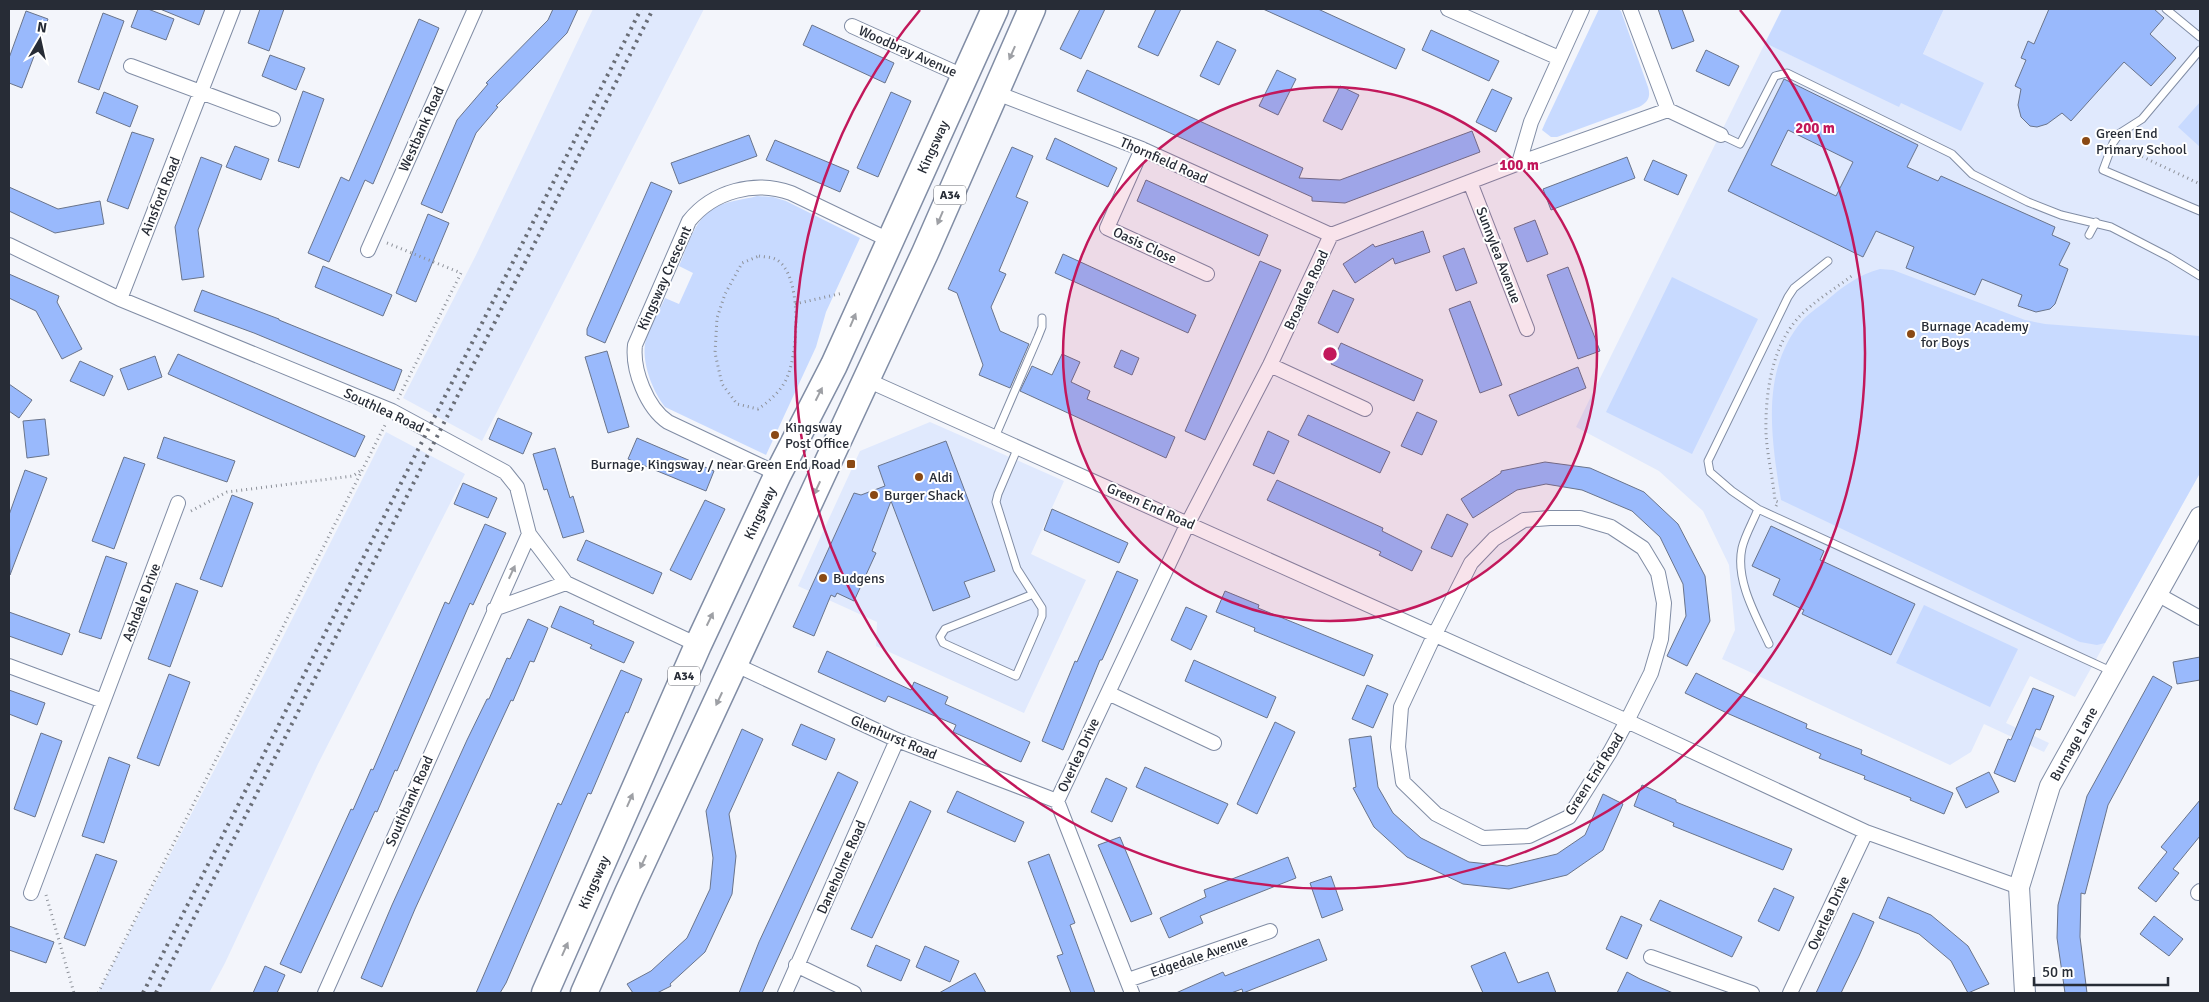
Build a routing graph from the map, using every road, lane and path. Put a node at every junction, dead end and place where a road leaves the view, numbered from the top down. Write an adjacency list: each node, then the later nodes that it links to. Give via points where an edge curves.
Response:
1 (233, 9): 16 (street, Ainsford Road)
2 (475, 9): 30 (street, Westbank Road)
3 (995, 9): 14 (highway, Kingsway / A34)
4 (1032, 9): 15 (highway, A34, one-way to 15)
5 (1448, 9): 12 (street)
6 (1582, 9): 12 (street)
7 (1630, 9): 17 (street)
8 (2166, 9): 10 (lane)
9 (852, 26): 14 (street, Woodbray Avenue)
10 (2200, 37)
11 (2200, 50): 20 (lane, via 2142,119 2120,133)
12 (1559, 58): 22 (street, via 1531,122)
13 (131, 66): 16 (street)
14 (963, 76): 29 (highway, Kingsway / A34)
15 (994, 92): 21 (street, Thornfield Road); 43 (highway, A34, one-way to 43)
16 (201, 94): 18 (street); 37 (street, Ainsford Road)
17 (1668, 110): 19 (street); 22 (street, Broadlea Road)
18 (273, 119)
19 (1720, 135): 26 (lane, via 1740,144 1775,76 1787,73 1952,154 1972,174 2020,198 2061,214)
20 (2113, 143): 24 (path); 25 (lane, via 2102,170)
21 (1142, 148): 28 (street, Thornfield Road); 33 (street, Oasis Close, via 1107,228)
22 (1519, 163): 23 (street, Broadlea Road)
23 (1470, 182): 28 (street, Broadlea Road); 40 (street, Sunnylea Avenue)
24 (2200, 184)
25 (2200, 211)
26 (2096, 222): 27 (lane); 35 (lane, via 2120,231)
27 (2089, 235)
28 (1331, 236): 42 (street, Broadlea Road)
29 (889, 240): 36 (highway, Kingsway / A34); 49 (street, Kingsway Crescent, via 775,188 747,188 716,198 689,221 634,345 635,367 659,416)
30 (371, 244): 45 (path, via 462,274)
31 (9, 245): 37 (street, Southlea Road)
32 (1828, 261): 51 (lane, via 1794,288 1788,297 1708,461 1710,472 1719,481)
33 (1207, 274)
34 (1853, 275): 52 (path, via 1801,315 1775,358 1766,433 1775,501 1778,502)
35 (2200, 276)
36 (867, 287): 38 (path); 41 (highway, Kingsway / A34, one-way to 36)
37 (120, 299): 45 (street, Southlea Road)
38 (795, 304): 38 (path, via 788,272 775,259 760,256 742,263 725,294 717,318 715,353 722,384 737,404 758,409 771,401 788,377 795,351)
39 (1042, 318): 46 (lane, via 1042,327)
40 (1527, 329)
41 (834, 365): 43 (highway); 49 (highway, Kingsway / A34, one-way to 41)
42 (1270, 365): 44 (street); 55 (street, Broadlea Road)
43 (866, 380): 46 (street, Green End Road); 65 (highway, A34, one-way to 65)
44 (1365, 409)
45 (392, 411): 48 (path); 56 (street, Southlea Road, via 505,472 517,487)
46 (995, 437): 47 (street, Green End Road)
47 (1018, 447): 55 (street, Green End Road); 59 (lane, via 996,502 1016,569)
48 (362, 470): 54 (path, via 353,476 227,492); 83 (path)
49 (778, 474): 63 (highway, Kingsway / A34, one-way to 49)
50 (178, 503): 54 (street, Ashdale Drive)
51 (1758, 509): 52 (lane); 64 (lane, via 1742,548 1742,565 1749,599)
52 (1772, 515): 67 (lane)
53 (2200, 517): 58 (street, Burnage Lane)
54 (171, 521): 69 (street, Ashdale Drive)
55 (1188, 523): 62 (street, Green End Road); 68 (street, Overlea Drive)
56 (530, 534): 57 (street, Southlea Road); 60 (street, Southbank Road, one-way to 56)
57 (566, 583): 60 (street); 63 (street, Southlea Road)
58 (2158, 594): 61 (street); 67 (street, Burnage Lane)
59 (1032, 595): 59 (lane, via 1043,612 1016,676 943,643 940,638 945,629)
60 (494, 609): 84 (street, Southbank Road)
61 (2200, 618)
62 (1434, 636): 70 (street, Green End Road); 70 (street, Green End Road, via 1402,707 1398,747 1403,782 1436,814 1483,838 1529,836 1569,818); 70 (street, Green End Road, via 1471,563 1494,539 1524,520 1580,518 1611,527 1643,548 1658,573 1664,604 1661,640 1651,673)
63 (698, 644): 85 (highway, Kingsway / A34, one-way to 63)
64 (1769, 644)
65 (736, 665): 71 (street, Glenhurst Road); 86 (highway, A34, one-way to 86)
66 (9, 666): 69 (street)
67 (2113, 672): 76 (street, Burnage Lane, via 2050,786)
68 (1108, 693): 72 (street); 73 (street, Overlea Drive)
69 (103, 701): 75 (street, Ashdale Drive)
70 (1627, 721): 74 (street, Green End Road)
71 (897, 740): 73 (street, Glenhurst Road); 80 (street, Daneholme Road)
72 (1214, 743)
73 (1057, 801): 81 (street, Overlea Drive)
74 (1866, 832): 76 (street, Green End Road); 90 (street, Overlea Drive)
75 (39, 872): 77 (street, Ashdale Drive); 82 (path)
76 (2019, 887): 91 (street, Burnage Lane)
77 (31, 892)
78 (1270, 931): 81 (street, Edgedale Avenue)
79 (1651, 957): 89 (street)
80 (796, 966): 87 (street, Daneholme Road); 88 (street)
81 (1130, 987)
82 (74, 993)
83 (98, 993)
84 (325, 993)
85 (545, 993)
86 (584, 993)
87 (785, 993)
88 (854, 993)
89 (1752, 993)
90 (1790, 993)
91 (2025, 993)

